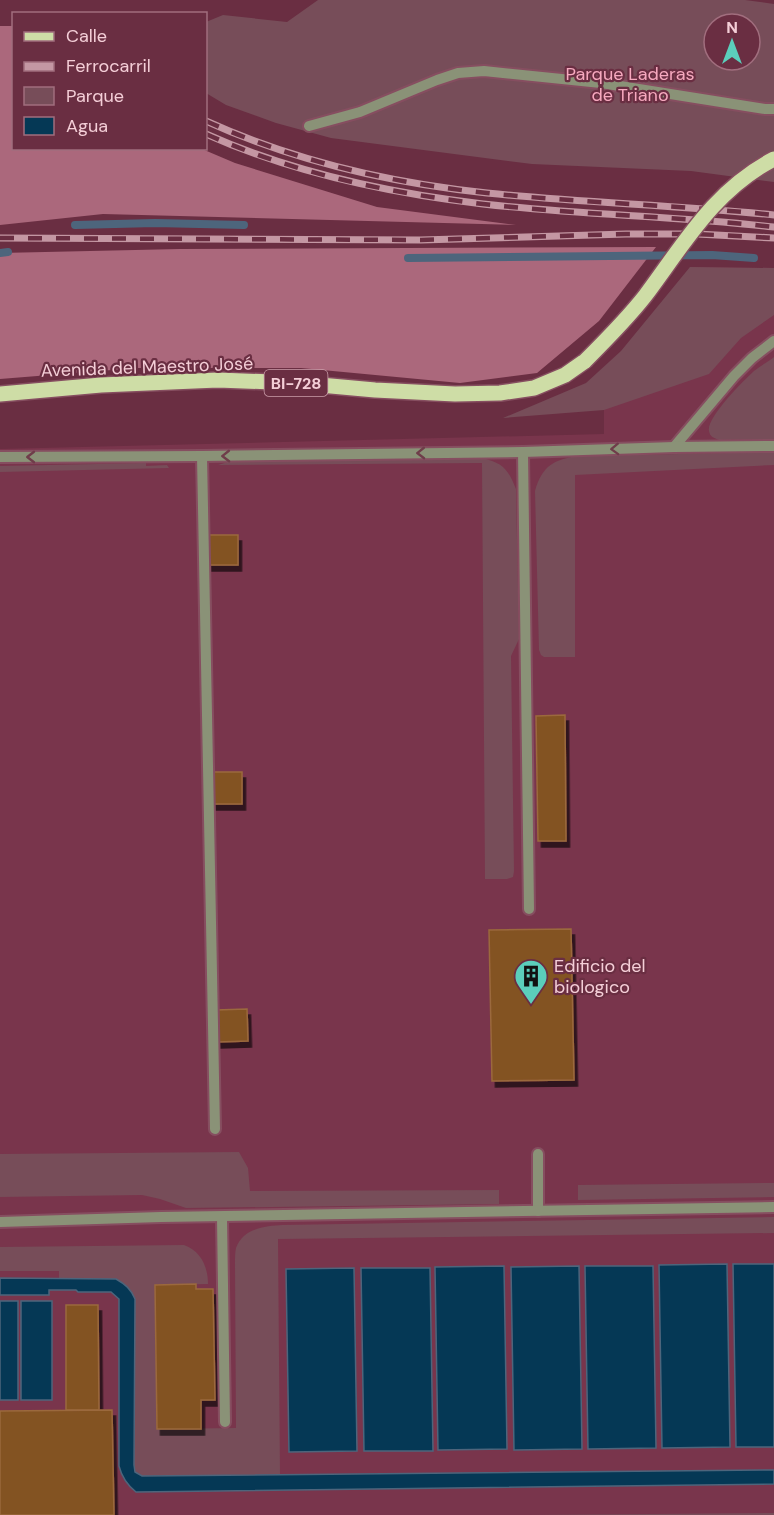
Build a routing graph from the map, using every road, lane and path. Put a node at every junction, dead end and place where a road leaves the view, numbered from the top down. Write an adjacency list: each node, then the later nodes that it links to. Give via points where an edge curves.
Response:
1 (774, 109): 2 (lane, via 601,83 484,71 458,73 360,112)
2 (309, 126)
3 (774, 159): 5 (main road, Avenida del Maestro José / BI-728, bridge, via 720,198 637,306 585,361 565,375 534,387 455,394 218,380)
4 (774, 341): 7 (lane, via 734,376)
5 (0, 394)
6 (774, 446): 7 (lane)
7 (674, 447): 8 (lane, one-way to 8)
8 (524, 452): 9 (lane, one-way to 9); 11 (lane)
9 (202, 456): 10 (lane, one-way to 10); 12 (lane)
10 (0, 457)
11 (529, 909)
12 (214, 1129)
13 (538, 1154): 15 (lane)
14 (774, 1206): 15 (lane)
15 (538, 1211): 16 (lane)
16 (222, 1216): 17 (lane); 18 (lane)
17 (0, 1222)
18 (225, 1422)

